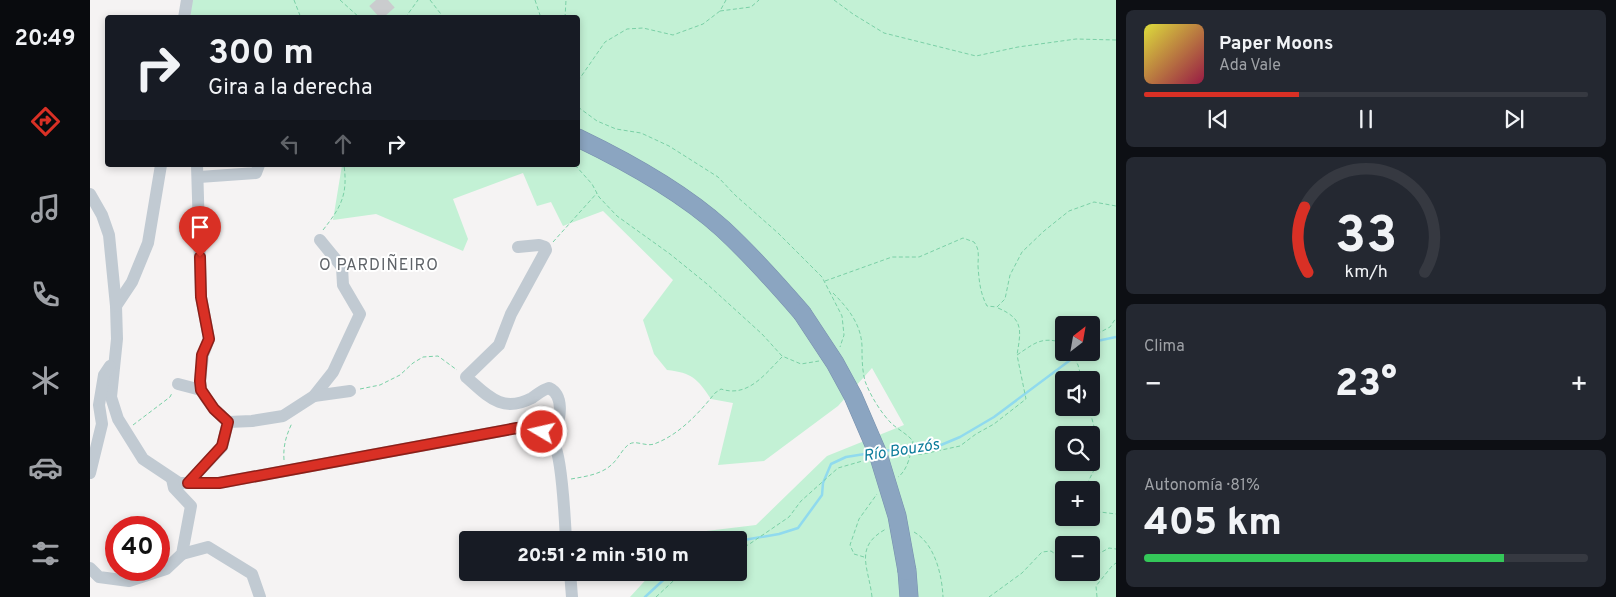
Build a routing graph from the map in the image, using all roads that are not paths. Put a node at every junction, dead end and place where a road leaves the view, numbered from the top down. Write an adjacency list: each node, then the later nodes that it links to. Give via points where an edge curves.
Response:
1 (186, 0): 2 (street)
2 (184, 15)
3 (580, 139): 27 (highway, bridge, via 645,174 722,228 764,268 802,313 840,371 878,454 897,516)
4 (161, 167): 10 (street, via 148,242 132,282)
5 (258, 167): 6 (street, via 256,173)
6 (198, 171): 13 (street, via 201,297 209,339 202,355)
7 (90, 194): 10 (street, via 109,235)
8 (320, 240): 15 (street, via 342,267 342,285 360,314 333,372)
9 (518, 247): 17 (street, via 539,245 546,250 499,345 466,377 503,405 522,402 549,388 554,390 560,408)
10 (116, 306): 11 (street)
11 (114, 361): 18 (street, via 104,375 99,405 102,424); 19 (street, via 111,397 118,419 143,459)
12 (178, 384): 13 (street)
13 (201, 390): 16 (street)
14 (350, 391): 15 (street)
15 (314, 396): 16 (street, via 282,416)
16 (228, 422): 20 (street, via 222,446)
17 (554, 443): 20 (street, via 542,432 517,428 219,483); 21 (street, via 558,451)
18 (90, 472)
19 (172, 479): 20 (street); 22 (street, via 174,488 191,506)
20 (188, 483)
21 (565, 531)
22 (182, 554): 23 (street, via 166,569 129,581 99,577); 25 (street, via 208,546 252,574)
23 (90, 568)
24 (571, 581): 26 (street)
25 (260, 597)
26 (572, 597)
27 (909, 597)

